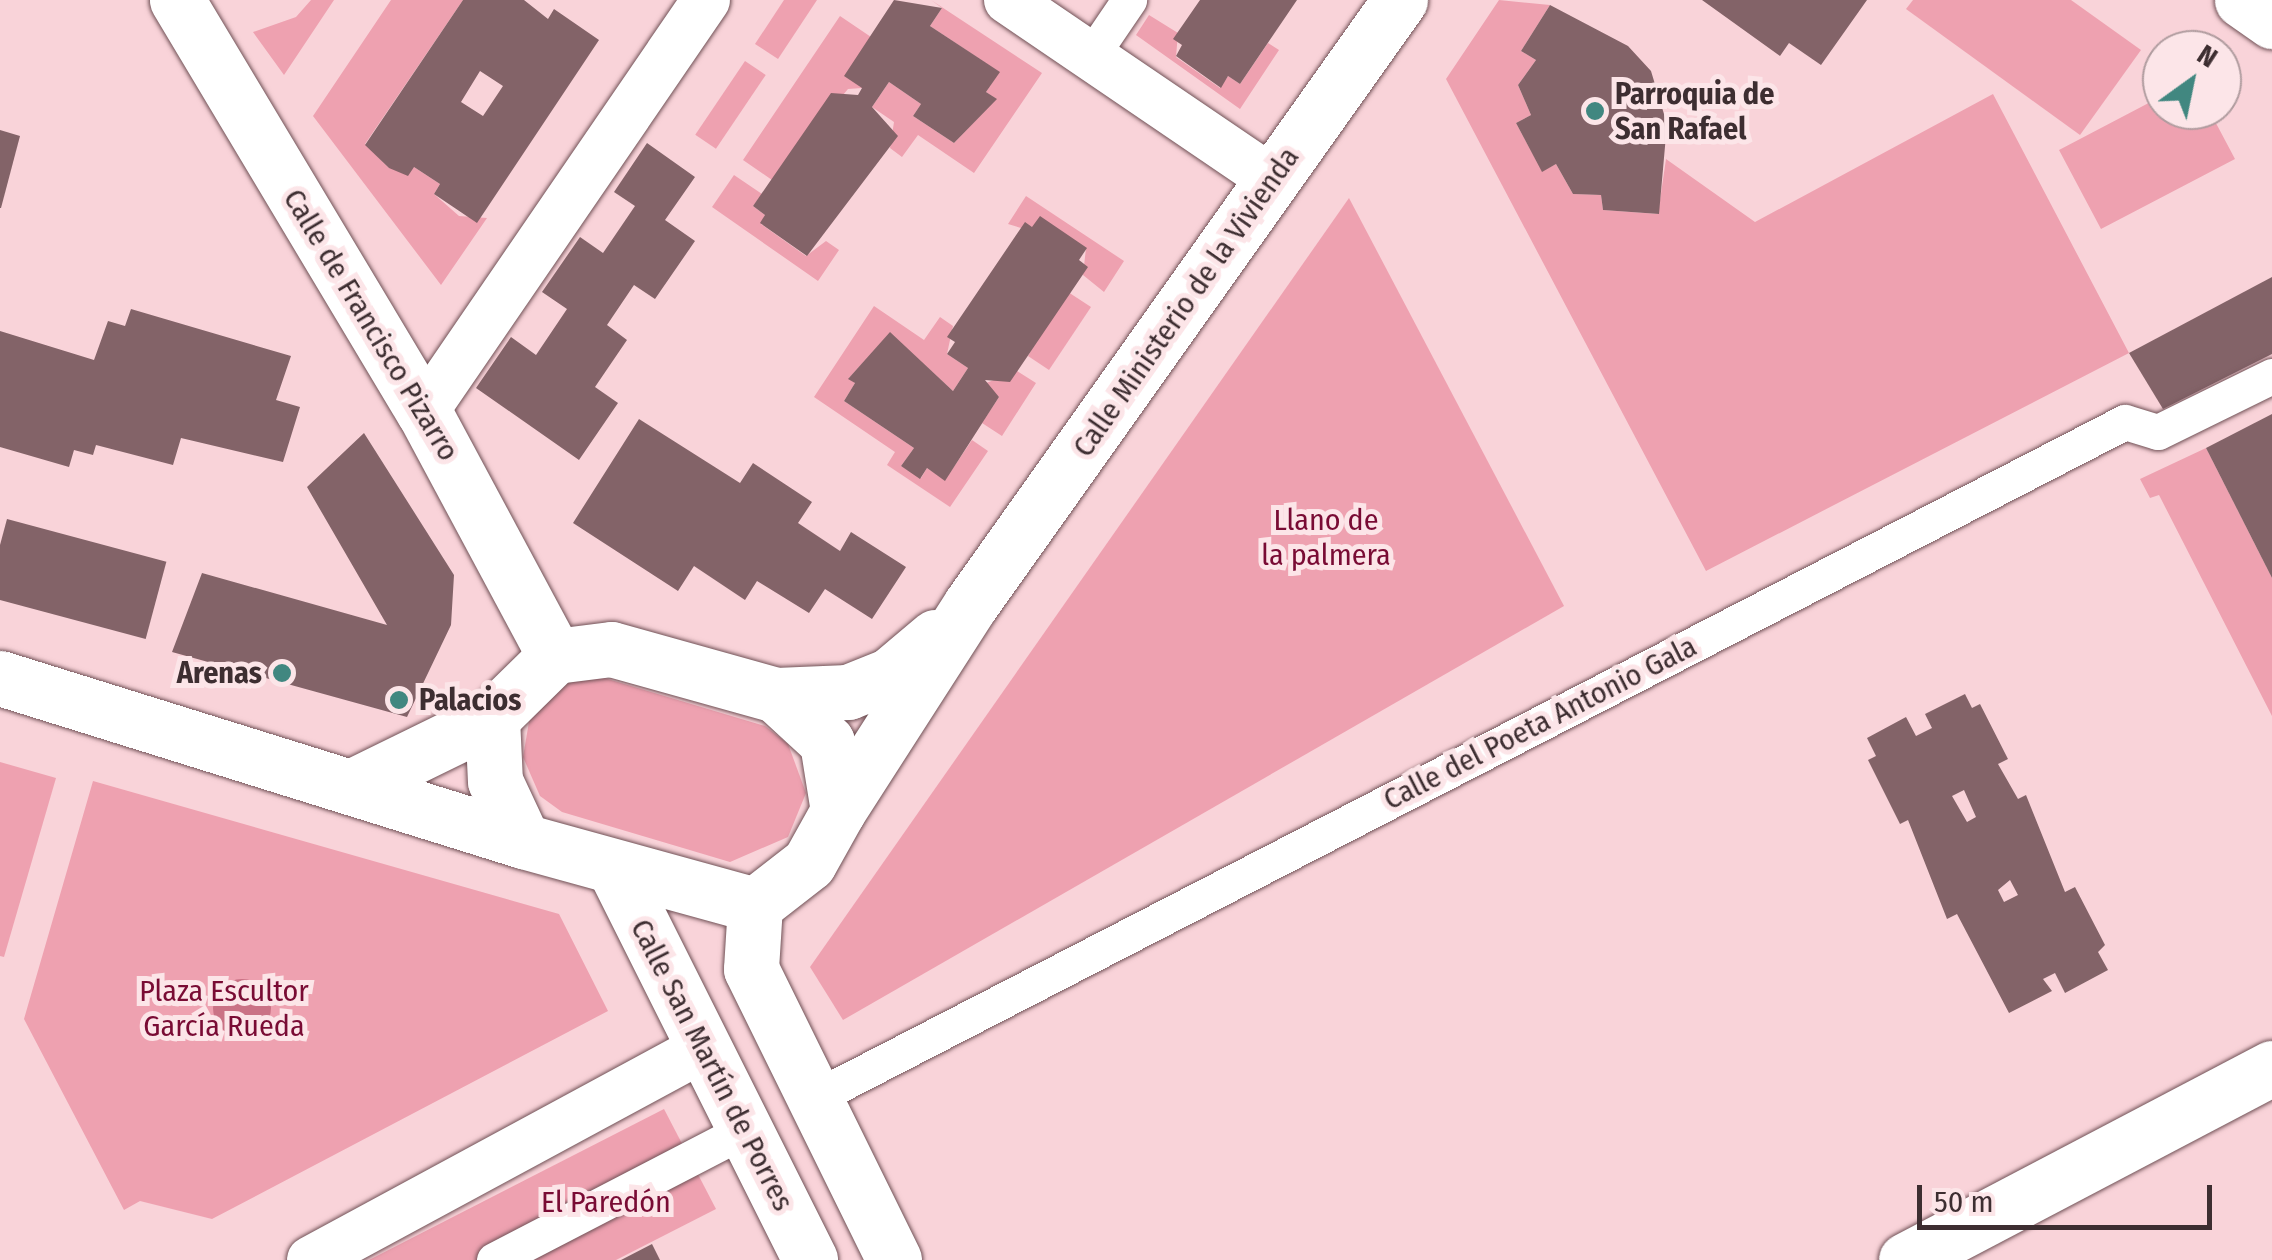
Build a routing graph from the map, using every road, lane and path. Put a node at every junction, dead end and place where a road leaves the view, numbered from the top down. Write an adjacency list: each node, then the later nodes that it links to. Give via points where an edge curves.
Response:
1 (177, 0): 11 (main road, Calle de Francisco Pizarro)
2 (706, 0): 11 (street)
3 (1008, 0): 8 (street)
4 (1129, 0): 8 (street)
5 (1400, 0): 9 (main road, Calle Ministerio de la Vivienda)
6 (2242, 0): 7 (main road)
7 (2272, 22)
8 (1091, 56): 9 (street)
9 (1273, 180): 12 (main road, Calle Ministerio de la Vivienda)
10 (2272, 376): 24 (street, Calle del Poeta Antonio Gala, via 2158,432 2125,422)
11 (424, 412): 13 (main road, Calle de Francisco Pizarro)
12 (971, 604): 15 (main road, Calle Ministerio de la Vivienda, via 890,675 848,692); 18 (main road, Calle Ministerio de la Vivienda)
13 (555, 656): 15 (main road, via 611,649); 16 (main road)
14 (0, 678): 17 (main road)
15 (776, 695): 18 (main road, via 827,742)
16 (492, 718): 17 (main road); 19 (main road, via 495,781)
17 (351, 787): 19 (main road)
18 (838, 811): 21 (main road, via 809,864)
19 (523, 841): 20 (main road)
20 (614, 868): 21 (main road); 22 (main road, Calle San Martín de Porres)
21 (755, 905): 24 (main road, via 751,969)
22 (701, 1049): 25 (main road, Calle San Martín de Porres); 26 (street)
23 (2272, 1068): 30 (main road)
24 (812, 1099): 29 (main road)
25 (742, 1131): 27 (street); 28 (main road, Calle San Martín de Porres)
26 (311, 1260)
27 (494, 1260)
28 (810, 1260)
29 (894, 1260)
30 (1906, 1260)

